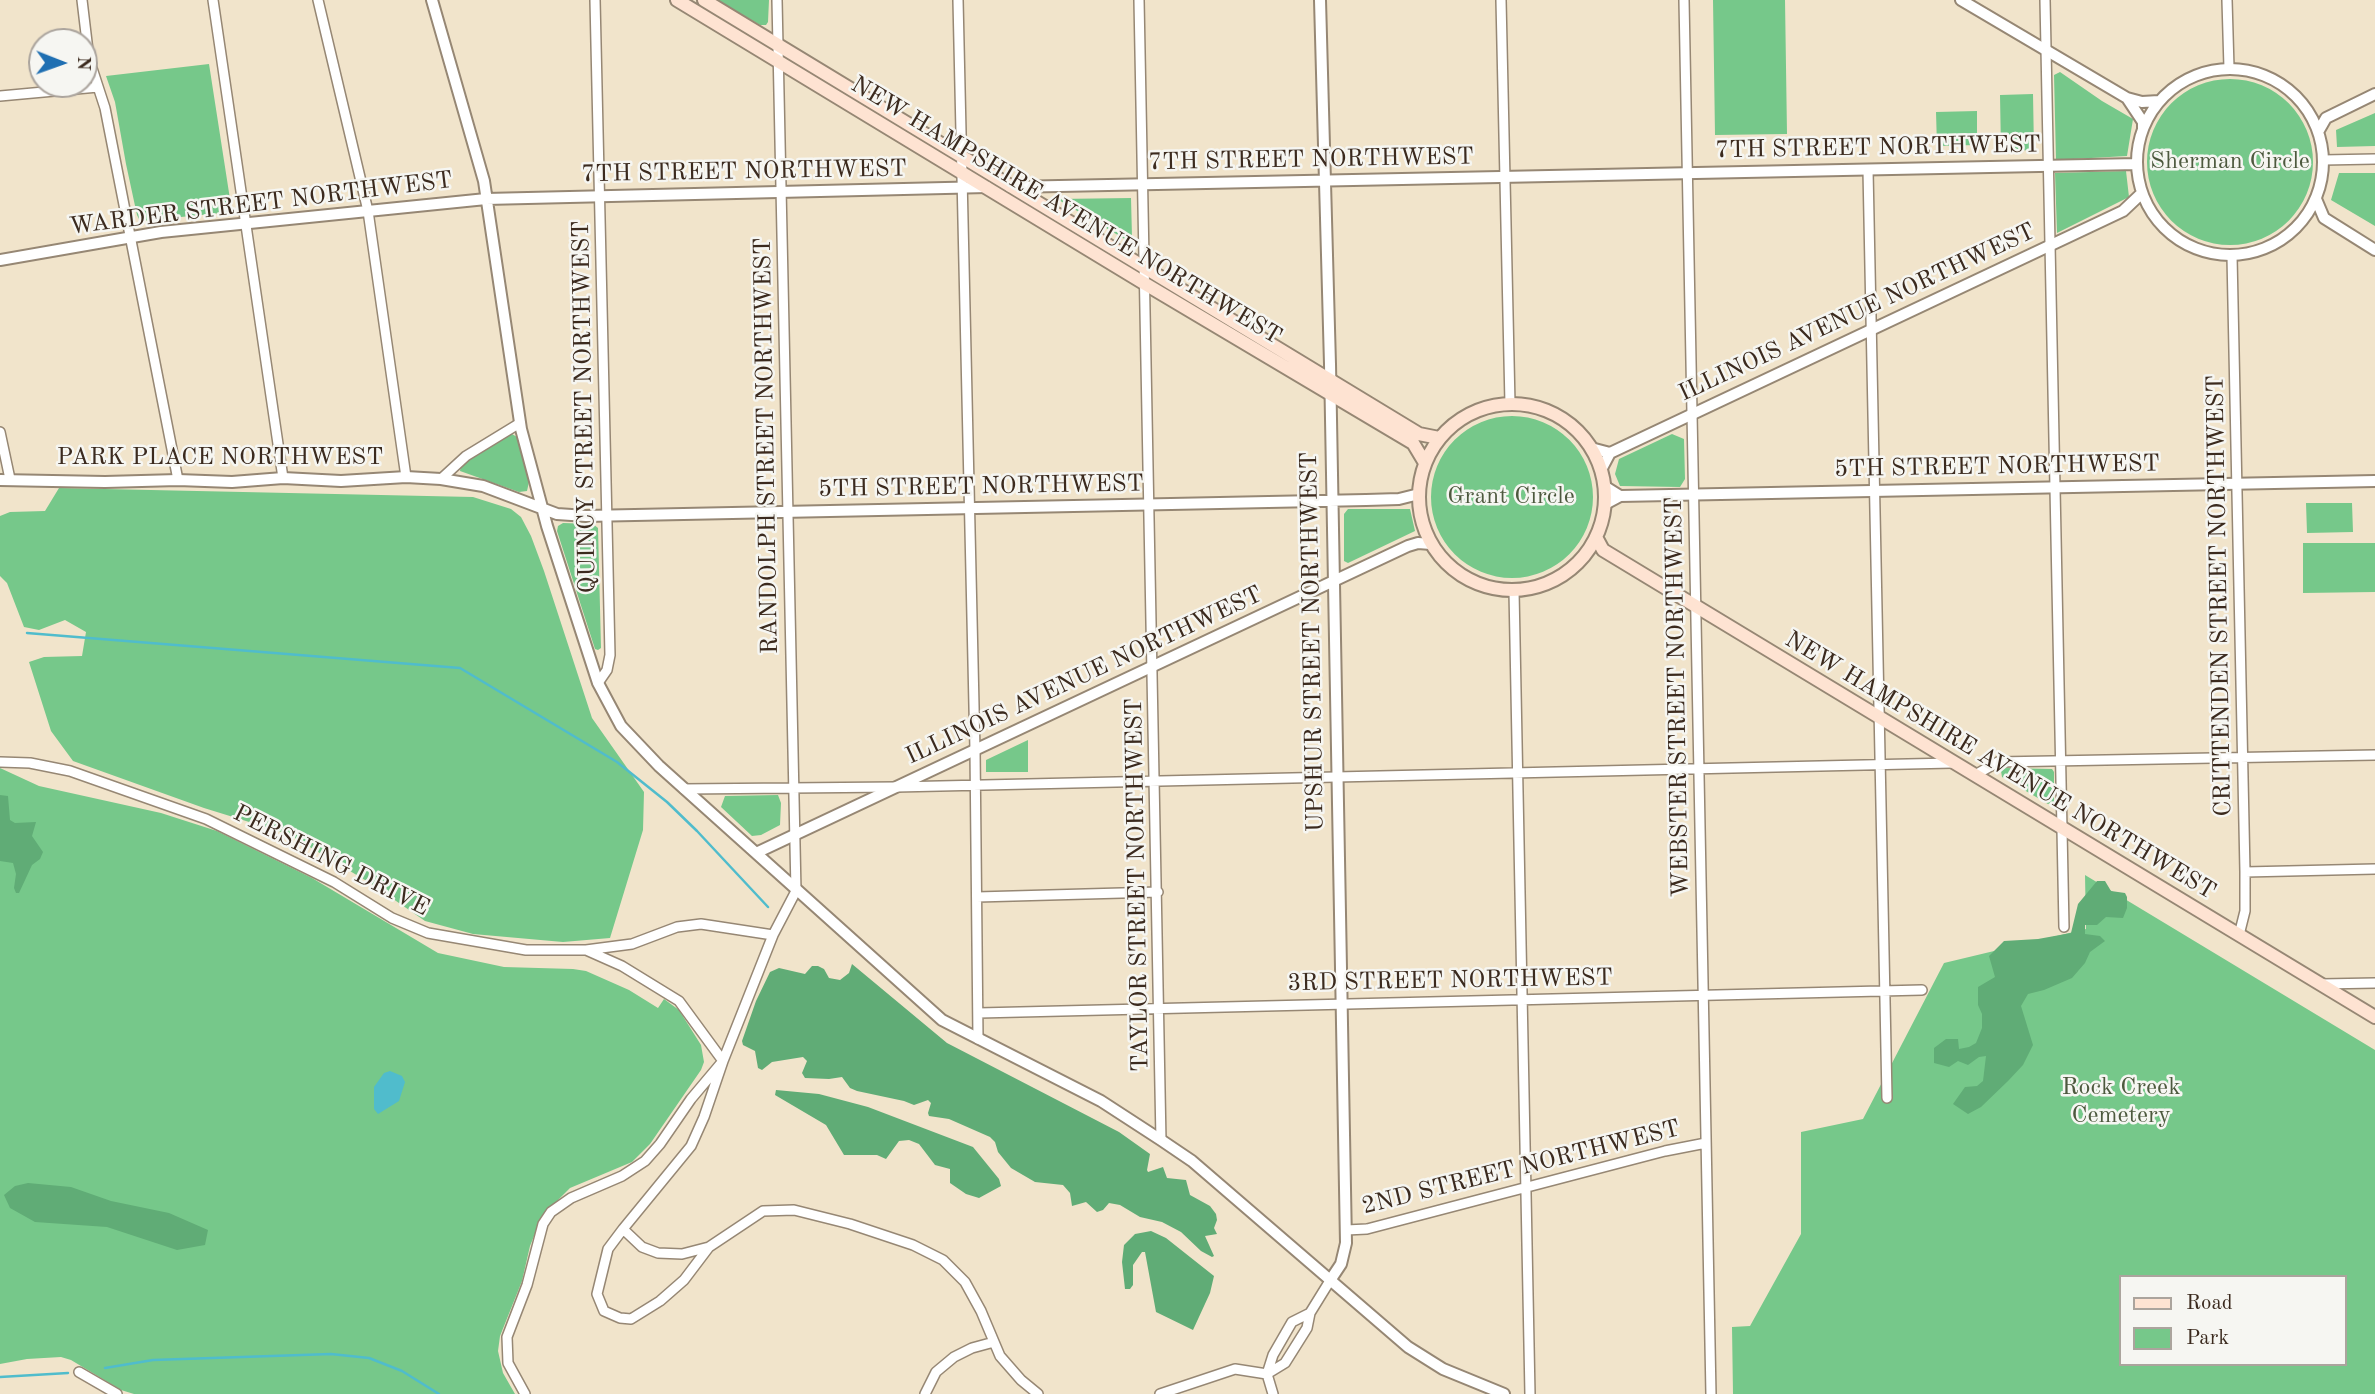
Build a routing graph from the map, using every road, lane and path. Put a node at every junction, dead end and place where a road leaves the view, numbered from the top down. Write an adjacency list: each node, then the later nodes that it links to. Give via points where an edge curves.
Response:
1 (82, 0): 17 (street)
2 (213, 0): 56 (street)
3 (318, 0): 51 (street)
4 (432, 0): 49 (street)
5 (595, 0): 48 (street, QUINCY STREET NORTHWEST)
6 (677, 0): 20 (main road, NEW HAMPSHIRE AVENUE NORTHWEST)
7 (704, 0): 18 (main road, NEW HAMPSHIRE AVENUE NORTHWEST)
8 (777, 0): 18 (street, RANDOLPH STREET NORTHWEST)
9 (958, 0): 32 (street)
10 (1139, 0): 42 (street, TAYLOR STREET NORTHWEST)
11 (1320, 0): 41 (street, UPSHUR STREET NORTHWEST)
12 (1501, 0): 40 (street)
13 (1684, 0): 39 (street, WEBSTER STREET NORTHWEST)
14 (1961, 0): 19 (street)
15 (2045, 0): 19 (street)
16 (2227, 0): 21 (street)
17 (85, 28)
18 (777, 43): 20 (street, RANDOLPH STREET NORTHWEST); 32 (main road, NEW HAMPSHIRE AVENUE NORTHWEST)
19 (2046, 51): 26 (street); 36 (street)
20 (777, 60): 38 (main road, NEW HAMPSHIRE AVENUE NORTHWEST); 46 (street, RANDOLPH STREET NORTHWEST)
21 (2229, 68): 27 (street, via 2193,76); 28 (street, via 2252,71 2279,83)
22 (98, 87): 57 (street, via 106,108)
23 (28, 93): 25 (street)
24 (2375, 94): 29 (street)
25 (0, 96)
26 (2127, 98): 27 (street); 30 (street)
27 (2159, 101): 30 (street)
28 (2310, 114): 29 (street); 31 (street)
29 (2326, 118): 31 (street)
30 (2143, 128): 35 (street)
31 (2318, 132): 34 (street)
32 (961, 155): 38 (street); 44 (main road, NEW HAMPSHIRE AVENUE NORTHWEST)
33 (2375, 159): 34 (street)
34 (2323, 160): 50 (street)
35 (2137, 164): 36 (street, 7TH STREET NORTHWEST); 47 (street)
36 (2049, 166): 37 (street, 7TH STREET NORTHWEST); 58 (street)
37 (1868, 170): 39 (street, 7TH STREET NORTHWEST); 64 (street)
38 (961, 172): 43 (main road, NEW HAMPSHIRE AVENUE NORTHWEST); 45 (street)
39 (1687, 173): 40 (street, 7TH STREET NORTHWEST); 68 (street, WEBSTER STREET NORTHWEST)
40 (1505, 177): 41 (street, 7TH STREET NORTHWEST); 67 (street)
41 (1325, 181): 42 (street, 7TH STREET NORTHWEST); 65 (street, UPSHUR STREET NORTHWEST)
42 (1143, 184): 44 (street, 7TH STREET NORTHWEST); 62 (street, TAYLOR STREET NORTHWEST)
43 (987, 187): 44 (street, 7TH STREET NORTHWEST); 45 (street, 7TH STREET NORTHWEST); 63 (main road, NEW HAMPSHIRE AVENUE NORTHWEST)
44 (1013, 187): 62 (main road, NEW HAMPSHIRE AVENUE NORTHWEST)
45 (962, 188): 46 (street, 7TH STREET NORTHWEST); 92 (street)
46 (780, 192): 48 (street, 7TH STREET NORTHWEST); 94 (street, RANDOLPH STREET NORTHWEST)
47 (2142, 193): 52 (street, ILLINOIS AVENUE NORTHWEST); 53 (street)
48 (599, 196): 49 (street, 7TH STREET NORTHWEST); 95 (street, QUINCY STREET NORTHWEST)
49 (486, 199): 51 (street, WARDER STREET NORTHWEST); 69 (street)
50 (2316, 199): 54 (street); 55 (street)
51 (368, 211): 56 (street, WARDER STREET NORTHWEST); 76 (street)
52 (2123, 211): 53 (street, ILLINOIS AVENUE NORTHWEST); 58 (street, ILLINOIS AVENUE NORTHWEST)
53 (2151, 212): 60 (street, via 2187,245)
54 (2323, 217): 55 (street); 59 (street)
55 (2303, 219): 60 (street, via 2274,245)
56 (246, 223): 57 (street, WARDER STREET NORTHWEST); 77 (street)
57 (129, 236): 61 (street, WARDER STREET NORTHWEST); 80 (street)
58 (2051, 246): 64 (street, ILLINOIS AVENUE NORTHWEST); 84 (street)
59 (2375, 250)
60 (2232, 256): 82 (street, CRITTENDEN STREET NORTHWEST)
61 (0, 260)
62 (1146, 268): 63 (street, TAYLOR STREET NORTHWEST); 65 (main road, NEW HAMPSHIRE AVENUE NORTHWEST)
63 (1147, 285): 66 (main road, NEW HAMPSHIRE AVENUE NORTHWEST); 91 (street, TAYLOR STREET NORTHWEST)
64 (1871, 330): 68 (street, ILLINOIS AVENUE NORTHWEST); 85 (street)
65 (1330, 378): 66 (street, UPSHUR STREET NORTHWEST); 71 (main road, NEW HAMPSHIRE AVENUE NORTHWEST, via 1419,434)
66 (1330, 395): 74 (main road, NEW HAMPSHIRE AVENUE NORTHWEST, via 1413,443); 89 (street, UPSHUR STREET NORTHWEST)
67 (1510, 404): 71 (main road, via 1473,412); 72 (main road, via 1537,407 1558,416)
68 (1692, 414): 73 (street, ILLINOIS AVENUE NORTHWEST); 87 (street, WEBSTER STREET NORTHWEST)
69 (520, 423): 78 (street, via 466,456); 93 (street)
70 (0, 432): 79 (street)
71 (1439, 438): 74 (main road)
72 (1591, 448): 73 (street); 75 (main road)
73 (1610, 453): 75 (street)
74 (1425, 463): 86 (main road)
75 (1601, 470): 83 (main road)
76 (406, 477): 77 (street, PARK PLACE NORTHWEST); 78 (street, PARK PLACE NORTHWEST)
77 (283, 478): 80 (street, PARK PLACE NORTHWEST)
78 (441, 479): 93 (street, PARK PLACE NORTHWEST, via 483,486)
79 (5, 480): 80 (street, PARK PLACE NORTHWEST)
80 (178, 480)
81 (2375, 481): 82 (street, 5TH STREET NORTHWEST)
82 (2237, 484): 84 (street, 5TH STREET NORTHWEST); 108 (street, CRITTENDEN STREET NORTHWEST)
83 (1604, 486): 88 (street); 90 (main road)
84 (2056, 487): 85 (street, 5TH STREET NORTHWEST); 109 (street)
85 (1875, 491): 87 (street, 5TH STREET NORTHWEST); 105 (street)
86 (1419, 494): 89 (street, 5TH STREET NORTHWEST); 97 (main road, via 1422,523)
87 (1693, 494): 88 (street, 5TH STREET NORTHWEST); 102 (street, WEBSTER STREET NORTHWEST)
88 (1620, 496): 90 (street, 5TH STREET NORTHWEST)
89 (1331, 501): 91 (street, 5TH STREET NORTHWEST); 100 (street, UPSHUR STREET NORTHWEST)
90 (1605, 504): 96 (main road)
91 (1150, 505): 92 (street, 5TH STREET NORTHWEST); 103 (street, TAYLOR STREET NORTHWEST)
92 (969, 508): 94 (street, 5TH STREET NORTHWEST); 106 (street)
93 (543, 509): 95 (street, 5TH STREET NORTHWEST); 104 (street)
94 (787, 512): 95 (street, 5TH STREET NORTHWEST); 120 (street, RANDOLPH STREET NORTHWEST)
95 (606, 516): 104 (street, QUINCY STREET NORTHWEST, via 610,655)
96 (1596, 537): 98 (main road); 99 (main road)
97 (1431, 544): 100 (street, ILLINOIS AVENUE NORTHWEST, via 1408,546); 101 (main road, via 1446,564 1466,579)
98 (1603, 550): 99 (main road); 102 (main road, NEW HAMPSHIRE AVENUE NORTHWEST)
99 (1586, 554): 101 (main road, via 1552,582)
100 (1332, 582): 103 (street, ILLINOIS AVENUE NORTHWEST); 116 (street, UPSHUR STREET NORTHWEST)
101 (1514, 591): 114 (street)
102 (1696, 607): 105 (main road, NEW HAMPSHIRE AVENUE NORTHWEST); 113 (street, WEBSTER STREET NORTHWEST)
103 (1154, 666): 106 (street, ILLINOIS AVENUE NORTHWEST); 117 (street, TAYLOR STREET NORTHWEST)
104 (598, 683): 121 (street, via 628,734)
105 (1880, 718): 111 (main road, NEW HAMPSHIRE AVENUE NORTHWEST); 112 (street)
106 (975, 750): 118 (street); 119 (street, ILLINOIS AVENUE NORTHWEST)
107 (2375, 755): 108 (street)
108 (2243, 758): 109 (street); 126 (street, CRITTENDEN STREET NORTHWEST)
109 (2061, 761): 115 (street, via 1998,762); 122 (street)
110 (0, 762): 133 (street, PERSHING DRIVE, via 70,771 206,819 428,933 526,950)
111 (1952, 762): 112 (street); 115 (main road, NEW HAMPSHIRE AVENUE NORTHWEST)
112 (1880, 764): 113 (street); 137 (street)
113 (1698, 768): 114 (street); 138 (street, WEBSTER STREET NORTHWEST)
114 (1518, 772): 116 (street); 139 (street)
115 (1975, 775): 122 (main road, NEW HAMPSHIRE AVENUE NORTHWEST)
116 (1337, 776): 117 (street); 140 (street, UPSHUR STREET NORTHWEST)
117 (1155, 780): 118 (street); 128 (street, TAYLOR STREET NORTHWEST)
118 (974, 785): 119 (street); 129 (street)
119 (896, 787): 120 (street); 123 (street, ILLINOIS AVENUE NORTHWEST)
120 (793, 788): 121 (street); 123 (street, RANDOLPH STREET NORTHWEST)
121 (684, 789): 124 (street)
122 (2063, 828): 130 (street); 132 (main road, NEW HAMPSHIRE AVENUE NORTHWEST)
123 (794, 835): 124 (street, ILLINOIS AVENUE NORTHWEST); 127 (street, RANDOLPH STREET NORTHWEST)
124 (756, 853): 127 (street)
125 (2375, 869): 126 (street)
126 (2245, 872): 132 (street, CRITTENDEN STREET NORTHWEST, via 2245,911)
127 (796, 891): 131 (street); 144 (street, via 934,1014)
128 (1158, 892): 129 (street); 141 (street, TAYLOR STREET NORTHWEST)
129 (977, 897): 142 (street)
130 (2064, 927)
131 (774, 935): 133 (street, PERSHING DRIVE, via 701,924 632,944); 145 (street)
132 (2239, 935): 135 (main road, NEW HAMPSHIRE AVENUE NORTHWEST)
133 (586, 950): 145 (street, via 678,1001)
134 (2375, 983): 135 (street)
135 (2320, 984): 143 (main road, NEW HAMPSHIRE AVENUE NORTHWEST)
136 (1922, 990): 137 (street, 3RD STREET NORTHWEST)
137 (1884, 992): 138 (street, 3RD STREET NORTHWEST); 146 (street)
138 (1703, 995): 139 (street, 3RD STREET NORTHWEST); 148 (street, WEBSTER STREET NORTHWEST)
139 (1522, 999): 140 (street, 3RD STREET NORTHWEST); 149 (street)
140 (1341, 1002): 141 (street, 3RD STREET NORTHWEST); 151 (street, UPSHUR STREET NORTHWEST)
141 (1160, 1007): 142 (street, 3RD STREET NORTHWEST); 147 (street, TAYLOR STREET NORTHWEST)
142 (979, 1013): 144 (street)
143 (2375, 1017)
144 (978, 1040): 147 (street, via 1101,1101)
145 (723, 1061): 150 (street, via 691,1146); 159 (street, via 645,1161 571,1198 543,1224 507,1337 508,1363)
146 (1887, 1094)
147 (1161, 1140): 153 (street)
148 (1706, 1143): 149 (street, 2ND STREET NORTHWEST); 166 (street, WEBSTER STREET NORTHWEST)
149 (1526, 1188): 151 (street, 2ND STREET NORTHWEST, via 1367,1229); 165 (street)
150 (623, 1229): 152 (street, via 642,1247 658,1253 682,1254); 152 (street, via 608,1249 597,1294 604,1311 620,1318 631,1319 660,1301 684,1280)
151 (1346, 1230): 153 (street, UPSHUR STREET NORTHWEST, via 1344,1256)
152 (709, 1247): 155 (street, via 763,1211 794,1210 913,1245 943,1260 965,1282)
153 (1331, 1279): 154 (street); 164 (street, via 1421,1357)
154 (1310, 1313): 157 (street, via 1307,1328 1284,1363); 157 (street, via 1292,1322)
155 (994, 1342): 160 (street, via 954,1357 936,1372); 161 (street, via 1000,1356)
156 (79, 1373): 158 (street)
157 (1267, 1374): 162 (street, via 1235,1369); 163 (street)
158 (117, 1394)
159 (525, 1394)
160 (925, 1394)
161 (1038, 1394)
162 (1160, 1394)
163 (1273, 1394)
164 (1504, 1394)
165 (1530, 1394)
166 (1711, 1394)

